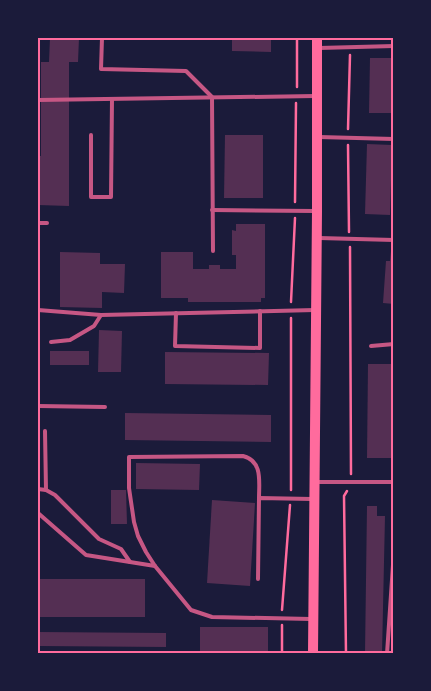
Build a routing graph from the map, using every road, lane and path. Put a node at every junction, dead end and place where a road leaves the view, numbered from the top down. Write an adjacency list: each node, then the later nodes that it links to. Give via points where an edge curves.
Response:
1 (102, 38): 8 (lane, via 102,69 186,71)
2 (297, 38): 6 (path)
3 (317, 43): 5 (lane); 7 (main road)
4 (394, 46): 5 (lane)
5 (350, 47): 13 (path)
6 (296, 96): 7 (lane); 8 (lane); 16 (path)
7 (317, 96): 12 (main road)
8 (212, 97): 9 (lane); 15 (lane)
9 (112, 99): 10 (lane); 11 (lane, via 111,197 91,197)
10 (38, 100)
11 (91, 135)
12 (317, 137): 13 (lane); 17 (main road)
13 (348, 138): 14 (lane); 21 (path)
14 (394, 139)
15 (212, 210): 16 (lane); 23 (lane)
16 (295, 211): 17 (lane); 27 (path)
17 (317, 211): 20 (main road)
18 (38, 223): 19 (lane)
19 (47, 223)
20 (317, 238): 21 (lane); 25 (main road)
21 (350, 239): 22 (lane); 37 (path)
22 (394, 240)
23 (212, 251)
24 (38, 310): 29 (lane)
25 (316, 310): 27 (lane); 36 (main road)
26 (260, 311): 27 (lane); 28 (lane); 28 (lane, via 260,348 175,346)
27 (291, 311): 42 (path)
28 (176, 312): 29 (lane)
29 (101, 314): 30 (lane, via 94,326 70,340)
30 (51, 342)
31 (394, 344): 32 (lane)
32 (371, 346)
33 (38, 406): 34 (lane)
34 (105, 407)
35 (45, 430): 40 (lane)
36 (315, 482): 37 (lane); 43 (main road)
37 (351, 482): 38 (lane); 53 (path, via 344,496)
38 (394, 482)
39 (38, 489): 40 (lane)
40 (46, 490): 46 (lane, via 100,538 121,548)
41 (259, 498): 42 (lane); 47 (lane, via 256,465 244,456 129,457 134,522); 48 (lane)
42 (291, 499): 43 (lane); 49 (path)
43 (315, 499): 50 (main road)
44 (38, 513): 46 (lane, via 86,555)
45 (394, 550): 54 (lane)
46 (130, 562): 47 (lane)
47 (155, 566): 49 (lane, via 191,610 212,617)
48 (258, 579)
49 (282, 618): 50 (lane); 51 (path)
50 (314, 619): 52 (main road)
51 (282, 654)
52 (313, 654)
53 (346, 654)
54 (387, 654)

